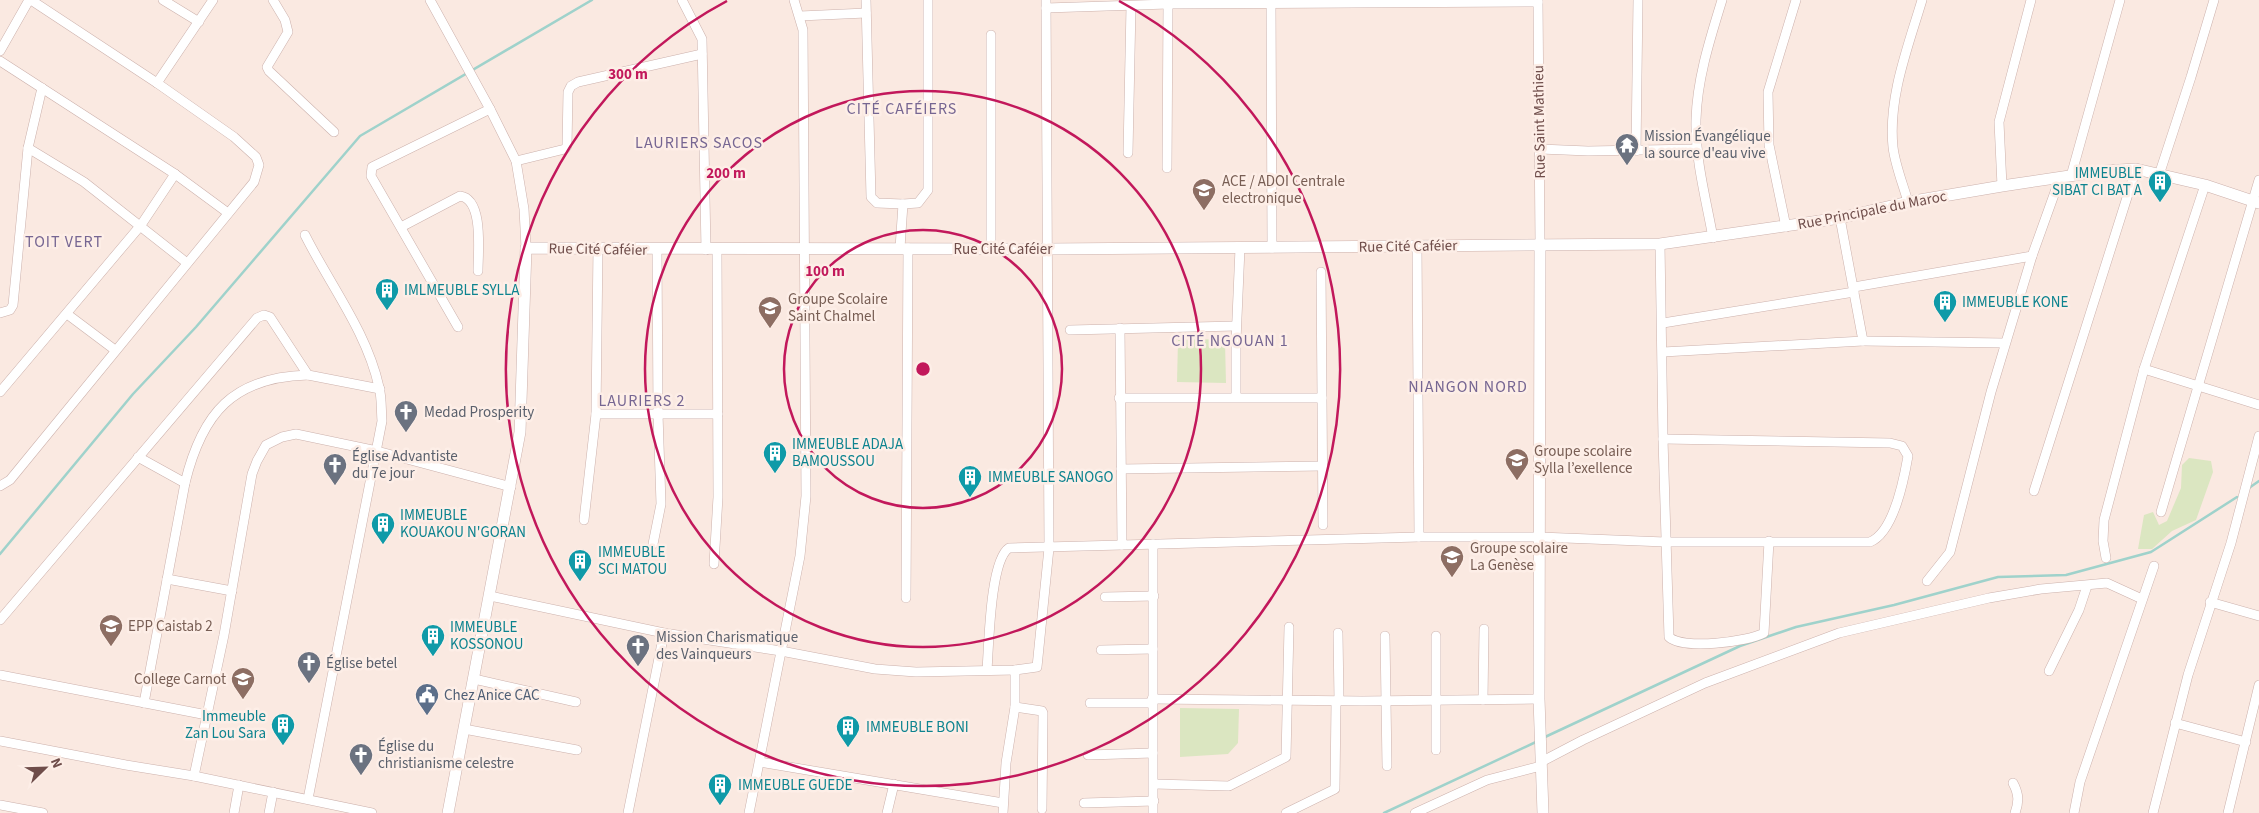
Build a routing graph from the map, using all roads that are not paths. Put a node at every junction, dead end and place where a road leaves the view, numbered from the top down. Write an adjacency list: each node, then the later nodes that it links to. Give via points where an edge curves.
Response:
1 (30, 0): 26 (street); 29 (street)
2 (163, 0): 24 (street)
3 (213, 0): 24 (street)
4 (273, 0): 32 (street, via 288,32 268,71)
5 (430, 0): 31 (street)
6 (682, 0): 27 (street, via 700,34)
7 (794, 0): 23 (street)
8 (866, 0): 22 (street)
9 (928, 0): 49 (street, via 928,190 918,203)
10 (1638, 0): 36 (street)
11 (1722, 0): 35 (street, via 1700,78)
12 (1796, 0): 54 (street, via 1768,92 1769,145)
13 (1922, 0): 47 (street, via 1897,88 1892,128 1893,149)
14 (2031, 0): 46 (street, via 1999,122)
15 (2120, 0): 43 (street)
16 (2214, 0): 41 (street)
17 (1538, 1): 18 (street); 34 (street, Rue Saint Mathieu)
18 (1271, 2): 20 (street); 65 (street)
19 (1046, 4): 21 (street); 67 (street)
20 (1168, 4): 21 (street); 39 (street)
21 (1131, 6): 37 (street)
22 (866, 13): 23 (street); 49 (street, via 871,197 877,203)
23 (800, 16): 70 (street, via 803,30)
24 (199, 22): 29 (street)
25 (991, 35): 66 (street)
26 (0, 51)
27 (702, 54): 38 (street, via 571,86 568,92 567,146 564,150); 69 (street)
28 (0, 61): 30 (street)
29 (157, 83): 50 (street, via 234,137 256,157 259,165 254,182)
30 (42, 88): 33 (street); 42 (street)
31 (490, 109): 38 (street); 53 (street, via 372,167 371,176)
32 (334, 132)
33 (28, 148): 52 (street, via 84,182); 76 (street, via 12,305 10,310)
34 (1540, 149): 36 (street); 57 (street, Rue Saint Mathieu)
35 (1697, 149): 36 (street); 56 (street)
36 (1636, 151)
37 (1128, 153)
38 (516, 161): 62 (street)
39 (1167, 168)
40 (2136, 168): 41 (street, Rue Principale du Maroc); 43 (street, Rue Principale du Maroc); 108 (street)
41 (2160, 172): 45 (street, Rue Principale du Maroc)
42 (175, 174): 50 (street); 52 (street)
43 (2065, 177): 46 (street, Rue Principale du Maroc); 71 (street)
44 (2259, 180): 48 (street)
45 (2205, 185): 48 (street, Rue Principale du Maroc); 87 (street)
46 (2002, 186): 47 (street, Rue Principale du Maroc)
47 (1908, 202): 51 (street, Rue Principale du Maroc)
48 (2256, 202): 89 (street)
49 (903, 204): 63 (street)
50 (228, 212): 72 (street)
51 (1840, 218): 54 (street, Rue Principale du Maroc); 75 (street)
52 (141, 225): 72 (street); 77 (street)
53 (401, 227): 73 (street, via 460,196 468,197 477,218); 80 (street)
54 (1786, 227): 56 (street, Rue Principale du Maroc)
55 (306, 236): 90 (street, via 359,333)
56 (1713, 238): 58 (street, Rue Principale du Maroc)
57 (1540, 244): 58 (street, Rue Principale du Maroc); 60 (street, Rue Principale du Maroc); 113 (street)
58 (1660, 244): 78 (street)
59 (1417, 245): 60 (street, Rue Cité Caféier); 65 (street, Rue Cité Caféier); 112 (street)
60 (1479, 245)
61 (598, 247): 62 (street, Rue Cité Caféier); 68 (street, Rue Cité Caféier); 96 (street)
62 (526, 248): 107 (street, via 522,410)
63 (904, 248): 66 (street, Rue Cité Caféier); 70 (street, Rue Cité Caféier); 130 (street)
64 (1240, 248): 65 (street, Rue Cité Caféier); 67 (street, Rue Cité Caféier); 79 (street)
65 (1272, 248)
66 (991, 249): 67 (street, Rue Cité Caféier)
67 (1047, 249): 119 (street)
68 (658, 250): 69 (street, Rue Cité Caféier); 97 (street)
69 (712, 250): 70 (street, Rue Cité Caféier); 98 (street)
70 (804, 250): 143 (street, via 806,496 800,556)
71 (2032, 256): 75 (street); 84 (street)
72 (187, 263): 85 (street)
73 (478, 271)
74 (1321, 272): 94 (street)
75 (1854, 289): 78 (street); 83 (street)
76 (0, 313)
77 (67, 314): 85 (street); 91 (street)
78 (1663, 322): 86 (street)
79 (1236, 326): 81 (street); 92 (street)
80 (458, 327)
81 (1120, 328): 82 (street); 93 (street)
82 (1070, 330)
83 (1863, 341): 84 (street); 86 (street)
84 (2005, 342): 124 (street, via 1950,552)
85 (115, 350): 106 (street, via 10,480)
86 (1663, 352): 100 (street)
87 (2144, 369): 89 (street); 120 (street, via 2104,520)
88 (308, 375): 90 (street); 102 (street, via 270,318 264,315); 105 (street, via 264,379 232,396 204,428 192,451)
89 (2198, 387): 95 (street); 109 (street)
90 (380, 389): 101 (street, via 382,421)
91 (0, 392)
92 (1236, 397): 93 (street); 94 (street)
93 (1119, 398): 104 (street)
94 (1322, 398): 103 (street)
95 (2259, 405)
96 (596, 414): 97 (street); 110 (street)
97 (658, 414): 98 (street); 116 (street, via 661,504)
98 (718, 414): 121 (street)
99 (2259, 436): 132 (street, via 2231,543)
100 (1662, 439): 114 (street); 115 (street, via 1890,443 1906,450 1908,456 1899,496 1884,530 1876,539 1866,542)
101 (377, 451): 107 (street); 126 (street, via 296,434 266,445 252,474); 179 (street)
102 (138, 457): 105 (street); 134 (street)
103 (1322, 466): 104 (street); 111 (street)
104 (1121, 469): 118 (street)
105 (184, 483): 123 (street)
106 (0, 486)
107 (511, 487): 127 (street)
108 (2034, 491)
109 (2161, 512)
110 (584, 520)
111 (1323, 525)
112 (1419, 537): 113 (street); 117 (street)
113 (1540, 537): 114 (street); 150 (street)
114 (1665, 542): 115 (street); 115 (street, via 1669,636 1678,642 1726,644 1765,632)
115 (1769, 542)
116 (653, 544)
117 (1153, 544): 118 (street); 128 (street)
118 (1122, 545): 119 (street)
119 (1049, 548): 144 (street, via 1009,548 1000,558 994,586); 145 (street, via 1039,664 1035,668)
120 (2106, 558)
121 (714, 564)
122 (2154, 566): 131 (street)
123 (167, 579): 126 (street); 157 (street)
124 (1927, 581)
125 (2086, 586): 131 (street, via 2107,583); 146 (street, via 2079,610); 171 (street, via 2042,588 1989,598 1839,633 1705,683 1588,737)
126 (232, 592): 161 (street)
127 (490, 596): 137 (street); 148 (street)
128 (1154, 596): 129 (street); 141 (street)
129 (1104, 597)
130 (906, 598)
131 (2142, 599): 201 (street, via 2080,782)
132 (2210, 602): 133 (street); 162 (street)
133 (2259, 616)
134 (0, 620)
135 (1289, 627): 154 (street)
136 (1484, 629): 152 (street)
137 (664, 632): 143 (street); 192 (street)
138 (1338, 633): 155 (street)
139 (1385, 636): 156 (street)
140 (1436, 636): 151 (street)
141 (1153, 649): 142 (street); 153 (street)
142 (1101, 650)
143 (781, 651): 144 (street, via 875,669 916,672); 170 (street)
144 (987, 670): 145 (street)
145 (1015, 670): 160 (street)
146 (2049, 671)
147 (0, 676): 157 (street)
148 (474, 679): 158 (street); 163 (street)
149 (2259, 685): 165 (street)
150 (1539, 699): 152 (street); 171 (street)
151 (1437, 700): 152 (street); 156 (street); 167 (street)
152 (1483, 700)
153 (1152, 701): 154 (street); 159 (street); 168 (street)
154 (1287, 701): 155 (street); 176 (street, via 1286,757 1279,762 1229,786)
155 (1338, 701): 156 (street); 197 (street, via 1335,789)
156 (1388, 701): 172 (street)
157 (144, 702): 161 (street)
158 (576, 702)
159 (1090, 703)
160 (1015, 707): 181 (street, via 1006,762); 184 (street, via 1042,711 1043,714)
161 (207, 715): 173 (street)
162 (2175, 723): 165 (street); 202 (street)
163 (464, 729): 166 (street); 191 (street)
164 (0, 741): 173 (street)
165 (2246, 742): 203 (street)
166 (577, 750)
167 (1436, 750)
168 (1153, 754): 169 (street); 176 (street)
169 (1088, 755)
170 (760, 762): 175 (street); 193 (street)
171 (1541, 763): 198 (street, via 1487,780); 199 (street)
172 (1387, 766)
173 (194, 776): 177 (street)
174 (2013, 783): 200 (street, via 2018,792)
175 (894, 784): 181 (street); 194 (street)
176 (1154, 784): 180 (street)
177 (239, 785): 178 (street); 188 (street)
178 (273, 792): 179 (street); 189 (street)
179 (308, 799): 185 (street)
180 (1154, 801): 182 (street); 196 (street)
181 (1004, 802): 195 (street)
182 (1084, 804)
183 (0, 805): 186 (street)
184 (1042, 809)
185 (343, 810): 190 (street)
186 (20, 811): 187 (street)
187 (43, 813)
188 (234, 813)
189 (269, 813)
190 (372, 813)
191 (448, 813)
192 (628, 813)
193 (748, 813)
194 (887, 813)
195 (1003, 813)
196 (1154, 813)
197 (1286, 813)
198 (1415, 813)
199 (1543, 813)
200 (2015, 813)
201 (2074, 813)
202 (2152, 813)
203 (2228, 813)

